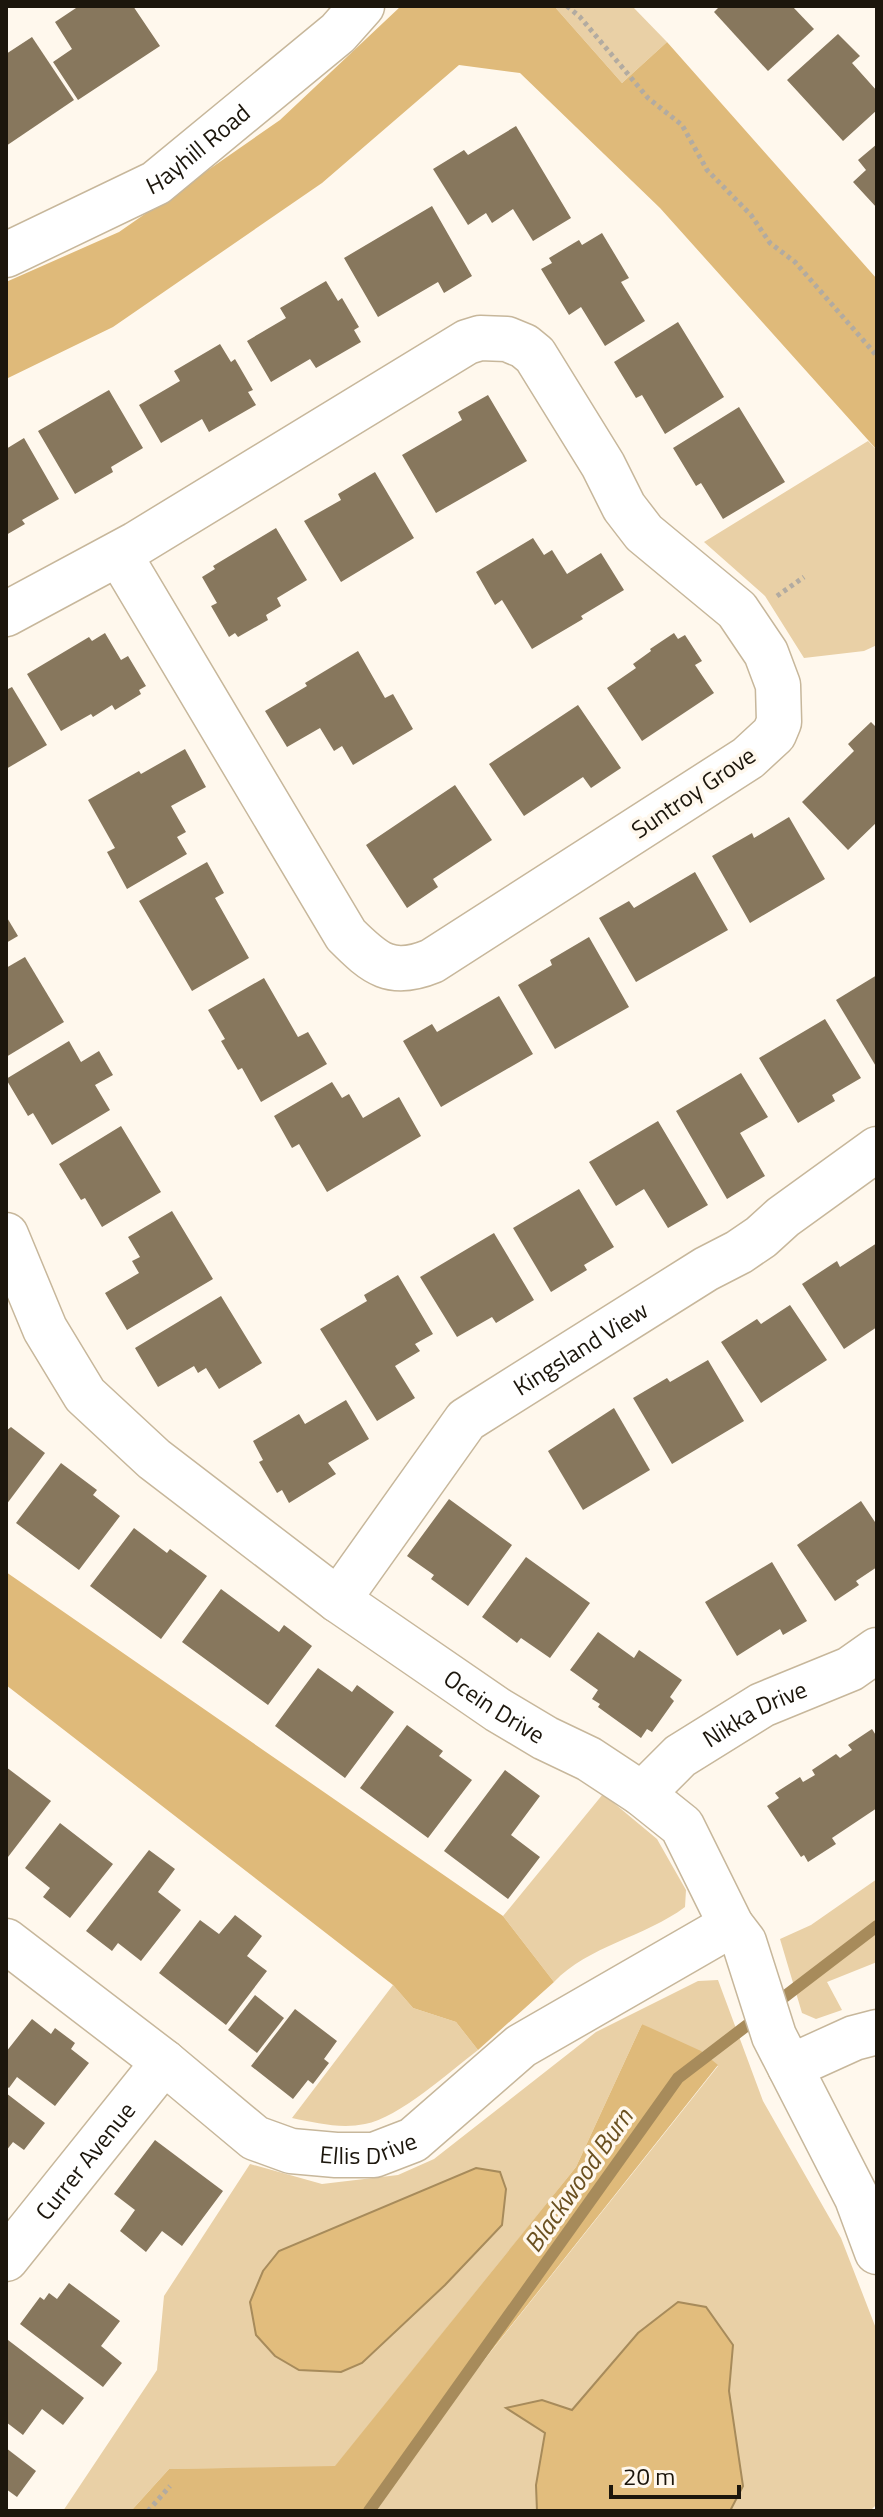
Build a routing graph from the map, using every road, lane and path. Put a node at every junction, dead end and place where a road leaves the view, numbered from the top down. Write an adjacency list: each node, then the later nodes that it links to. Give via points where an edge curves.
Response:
1 (362, 6): 3 (street, Hayhill Road, via 338,33 156,183)
2 (567, 6): 4 (path, via 648,98 682,125 707,170)
3 (6, 255)
4 (877, 356)
5 (119, 554): 5 (street, Suntroy Grove, via 467,342 507,339 524,346 542,364 644,533 737,610 766,653 776,679 779,722 774,734 748,758 432,961 413,969 381,966 346,935); 6 (street, Suntroy Grove)
6 (6, 614)
7 (877, 1149): 9 (street, Kingsland View, via 739,1252 466,1420)
8 (6, 1235): 9 (street, Ocein Drive, via 45,1329 85,1395 154,1459)
9 (338, 1600): 11 (street, Ocein Drive, via 498,1710)
10 (877, 1650): 11 (street, Nikka Drive, via 850,1669 762,1705 680,1756)
11 (642, 1794): 12 (street, Ocein Drive, via 682,1826)
12 (731, 1925): 15 (street, Ocein Drive, via 744,1942); 16 (street, Ellis Drive, via 521,2046 413,2140 374,2155 291,2151 255,2138)
13 (6, 1941): 16 (street, Ellis Drive)
14 (877, 2032): 15 (street)
15 (782, 2052): 17 (street, Ocein Drive, via 857,2198)
16 (164, 2062): 18 (street, Currer Avenue)
17 (877, 2252)
18 (6, 2259)
19 (170, 2486): 20 (path)
20 (148, 2511)

